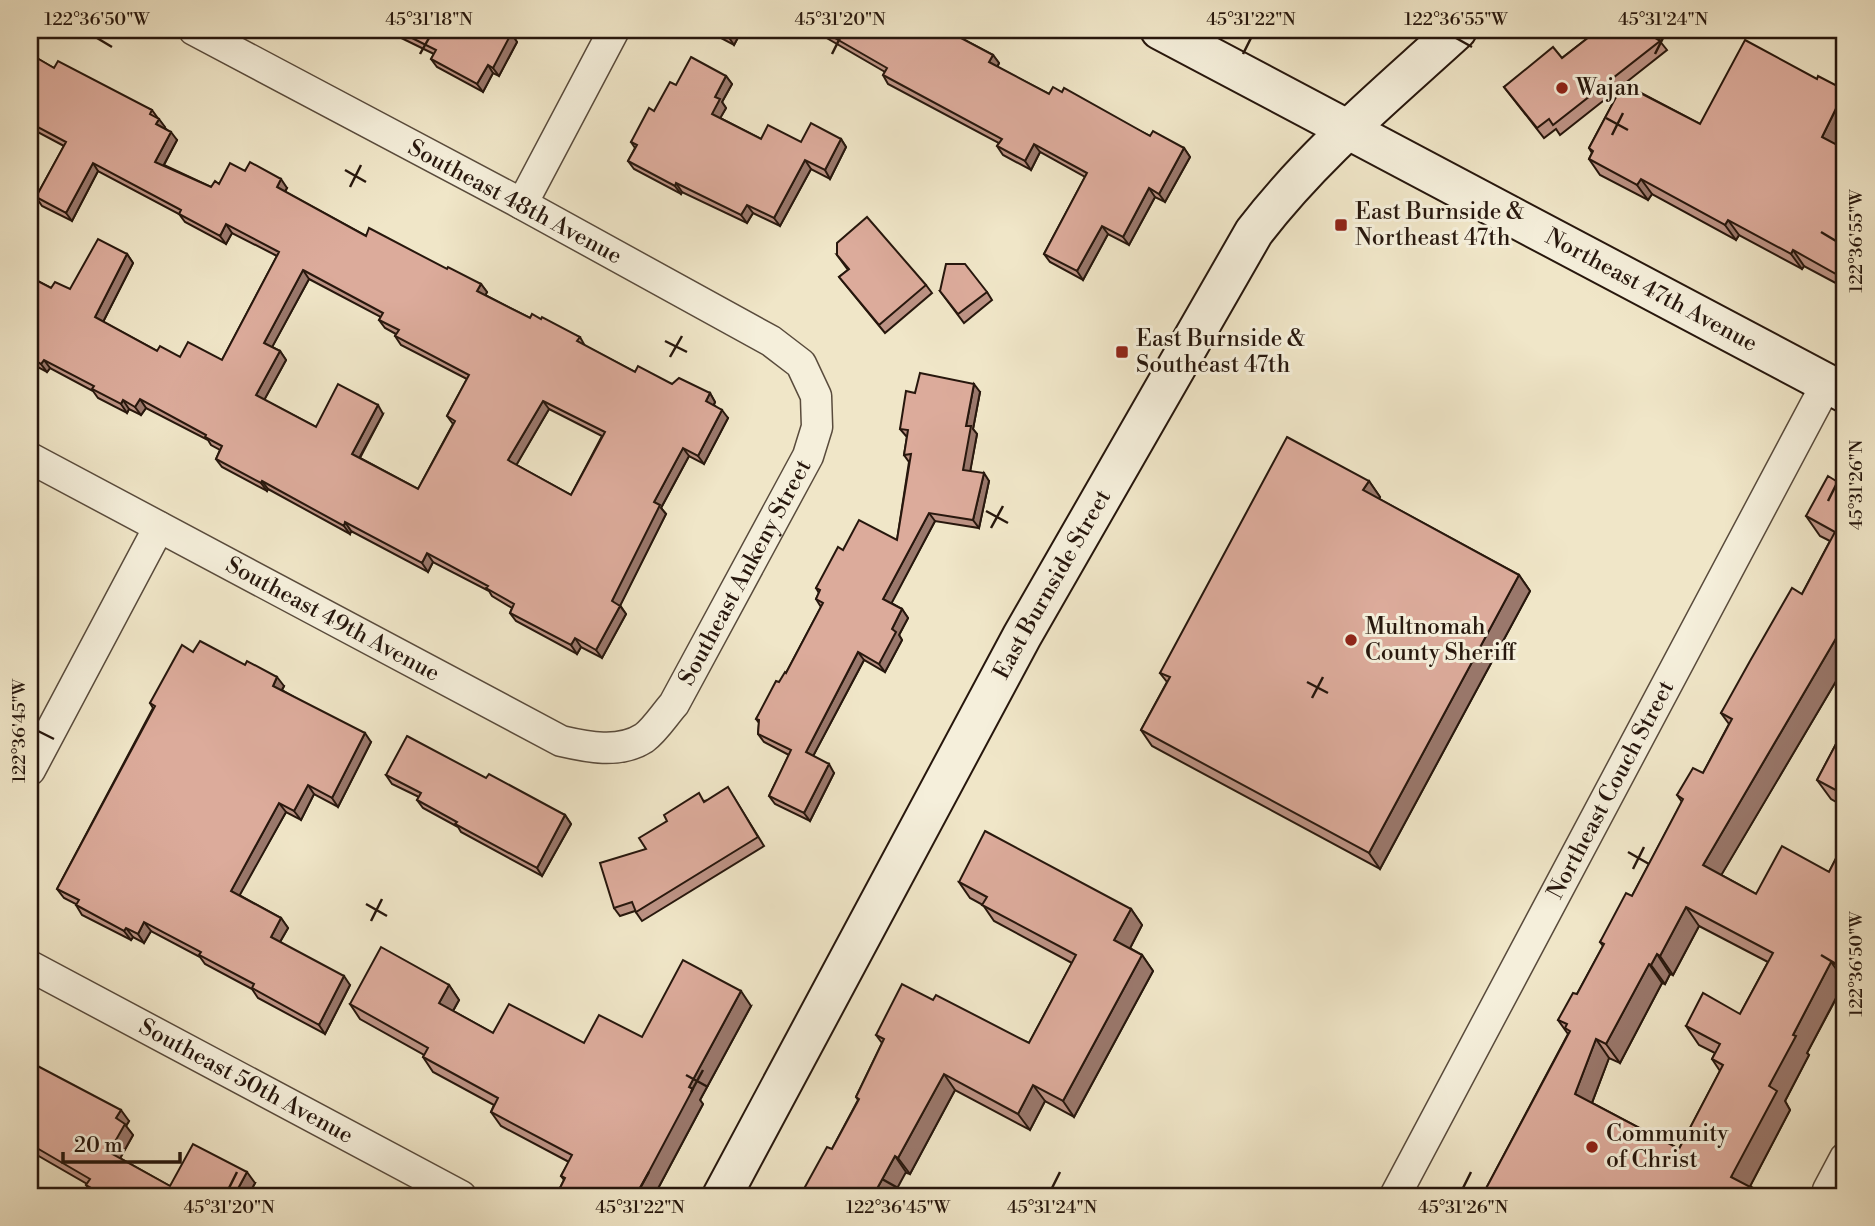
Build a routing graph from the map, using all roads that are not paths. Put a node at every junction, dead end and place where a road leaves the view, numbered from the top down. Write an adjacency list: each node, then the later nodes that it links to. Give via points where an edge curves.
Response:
1 (194, 30): 6 (street, Southeast 48th Avenue)
2 (614, 30): 6 (street)
3 (1160, 30): 5 (main road, Northeast 47th Avenue)
4 (1457, 30): 5 (main road, East Burnside Street)
5 (1347, 130): 7 (main road, Northeast 47th Avenue); 17 (main road, East Burnside Street, via 1280,198 1228,274 1022,636)
6 (522, 204): 8 (street, Southeast 48th Avenue, via 771,341 801,364)
7 (1836, 388): 18 (street, Northeast Couch Street)
8 (816, 396): 11 (street, Southeast Ankeny Street, via 817,427 808,456 674,704)
9 (30, 458): 10 (street, Southeast 49th Avenue)
10 (159, 527): 11 (street, Southeast 49th Avenue, via 561,741 594,748 624,746); 12 (street)
11 (645, 737)
12 (30, 770)
13 (30, 966): 16 (street, Southeast 50th Avenue)
14 (1845, 1158): 15 (street)
15 (1828, 1190)
16 (461, 1196)
17 (722, 1196)
18 (1395, 1196)

